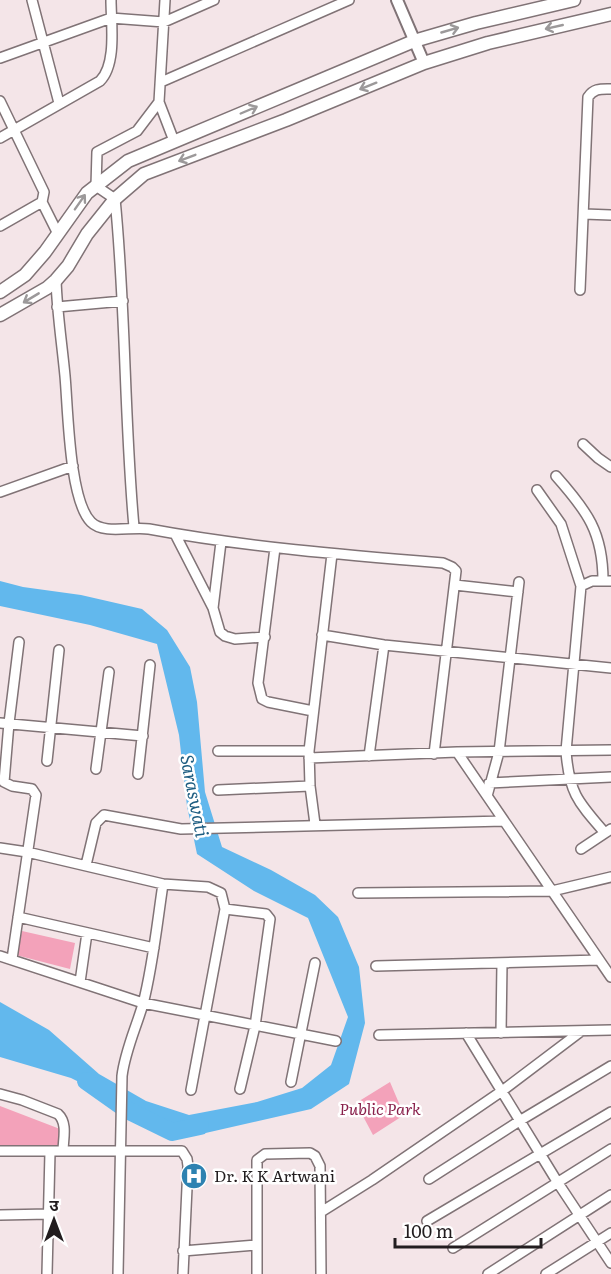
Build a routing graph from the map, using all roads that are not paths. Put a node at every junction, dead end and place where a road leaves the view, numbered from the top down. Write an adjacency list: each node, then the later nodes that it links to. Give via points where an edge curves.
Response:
1 (32, 0): 11 (street)
2 (111, 0): 9 (street)
3 (165, 0): 10 (street)
4 (214, 0): 10 (street)
5 (349, 0): 15 (street)
6 (397, 0): 12 (street)
7 (574, 0): 12 (main road, one-way to 7)
8 (611, 14): 14 (main road, one-way to 14, via 488,43)
9 (111, 18): 10 (street); 11 (street); 19 (street, via 111,59 106,76)
10 (164, 22): 15 (street)
11 (44, 41): 13 (street); 19 (street)
12 (414, 41): 14 (street); 22 (main road, one-way to 12)
13 (0, 58)
14 (424, 63): 24 (main road, one-way to 24, via 144,174)
15 (161, 82): 18 (street)
16 (611, 89): 26 (street, via 592,92 588,97)
17 (0, 101): 20 (street)
18 (159, 102): 22 (street); 23 (street, via 137,131 98,152)
19 (59, 103): 20 (street)
20 (13, 130): 21 (street); 25 (street, via 44,192)
21 (0, 138)
22 (174, 141): 23 (main road, via 128,161)
23 (96, 186): 24 (street); 29 (main road, one-way to 23)
24 (115, 200): 30 (main road); 33 (street)
25 (42, 202): 28 (street); 29 (street)
26 (584, 214): 27 (street); 31 (street)
27 (611, 215)
28 (0, 226)
29 (58, 234): 32 (main road, via 25,275)
30 (56, 280): 34 (street); 35 (main road, one-way to 35)
31 (580, 290)
32 (0, 292)
33 (123, 301): 34 (street); 42 (street, via 128,467)
34 (57, 307): 37 (street)
35 (0, 315)
36 (583, 444): 38 (street)
37 (73, 466): 41 (street); 42 (street, via 83,509 92,523 104,529)
38 (611, 466)
39 (556, 476): 47 (street, via 581,504 593,527)
40 (537, 490): 49 (street, via 561,524)
41 (0, 492)
42 (134, 527): 43 (street)
43 (175, 534): 44 (street); 50 (street)
44 (220, 542): 45 (street); 50 (street)
45 (275, 548): 46 (street); 52 (street)
46 (332, 554): 48 (street, via 443,563 456,571); 51 (street)
47 (607, 581): 49 (street)
48 (455, 585): 56 (street); 57 (street, via 519,587)
49 (581, 586): 58 (street)
50 (213, 609): 52 (street, via 225,636)
51 (322, 635): 54 (street); 62 (street)
52 (265, 637): 62 (street, via 258,683 262,699)
53 (19, 642): 63 (street)
54 (384, 645): 56 (street); 74 (street)
55 (59, 650): 64 (street)
56 (447, 652): 57 (street); 72 (street)
57 (510, 659): 58 (street); 71 (street)
58 (574, 664): 60 (street); 69 (street)
59 (150, 665): 66 (street)
60 (611, 668)
61 (109, 672): 65 (street)
62 (313, 711): 73 (street)
63 (4, 723): 64 (street); 89 (street, via 4,782 32,789 36,795)
64 (51, 727): 65 (street); 75 (street)
65 (102, 732): 66 (street); 76 (street)
66 (142, 736): 77 (street)
67 (611, 750): 69 (street)
68 (218, 751): 73 (street)
69 (566, 751): 71 (street); 79 (street)
70 (457, 752): 71 (street); 72 (street); 83 (street)
71 (499, 752): 80 (street)
72 (434, 754): 74 (street)
73 (309, 755): 74 (street); 81 (street)
74 (369, 756)
75 (47, 761)
76 (96, 769)
77 (138, 774)
78 (611, 777): 79 (street)
79 (570, 780): 80 (street); 86 (street, via 573,792)
80 (489, 783): 83 (street)
81 (310, 786): 82 (street); 85 (street)
82 (218, 790)
83 (487, 796): 84 (street)
84 (504, 821): 85 (street); 93 (street)
85 (315, 824): 90 (street, via 181,829 104,815 96,823)
86 (608, 831): 88 (street)
87 (0, 848): 89 (street)
88 (580, 849)
89 (27, 852): 90 (street); 96 (street)
90 (86, 865): 92 (street)
91 (611, 877): 93 (street)
92 (163, 884): 95 (street, via 216,890 221,893); 98 (street)
93 (552, 891): 94 (street); 101 (street)
94 (358, 893)
95 (225, 909): 108 (street); 109 (street, via 266,914 270,919)
96 (18, 917): 97 (street); 100 (street)
97 (87, 933): 98 (street); 106 (street)
98 (154, 948): 107 (street)
99 (0, 956): 100 (street)
100 (12, 959): 106 (street)
101 (599, 960): 103 (street); 105 (street)
102 (315, 963): 113 (street)
103 (502, 963): 104 (street); 112 (street)
104 (376, 966)
105 (611, 977)
106 (80, 982): 107 (street)
107 (143, 1003): 108 (street); 127 (street, via 122,1076)
108 (203, 1016): 109 (street); 120 (street)
109 (255, 1026): 113 (street); 119 (street)
110 (611, 1030): 111 (street)
111 (579, 1032): 112 (street); 121 (street)
112 (501, 1033): 114 (street)
113 (301, 1034): 116 (street); 118 (street)
114 (466, 1034): 115 (street); 121 (street)
115 (379, 1035)
116 (336, 1041)
117 (611, 1066): 124 (street)
118 (291, 1082)
119 (240, 1089)
120 (191, 1090)
121 (502, 1091): 124 (street); 134 (street)
122 (0, 1094): 129 (street, via 58,1114 64,1123)
123 (611, 1112): 130 (street)
124 (520, 1120): 130 (street); 131 (street)
125 (611, 1149): 132 (street)
126 (0, 1151): 128 (street)
127 (121, 1151): 129 (street); 143 (street, via 182,1151 187,1159); 146 (street)
128 (50, 1152): 129 (street); 135 (street)
129 (63, 1152)
130 (541, 1154): 132 (street); 138 (street)
131 (429, 1179)
132 (558, 1182): 136 (street); 142 (street)
133 (611, 1195): 136 (street)
134 (321, 1212): 141 (street, via 320,1166 315,1155 261,1156 256,1167); 149 (street)
135 (49, 1214): 137 (street); 145 (street)
136 (580, 1214): 140 (street); 150 (street)
137 (0, 1215)
138 (427, 1221)
139 (611, 1233): 140 (street)
140 (598, 1242): 144 (street); 151 (street)
141 (256, 1245): 143 (street); 148 (street)
142 (453, 1248)
143 (183, 1251): 147 (street)
144 (611, 1263)
145 (47, 1274)
146 (118, 1274)
147 (183, 1274)
148 (257, 1274)
149 (321, 1274)
150 (488, 1274)
151 (546, 1274)

